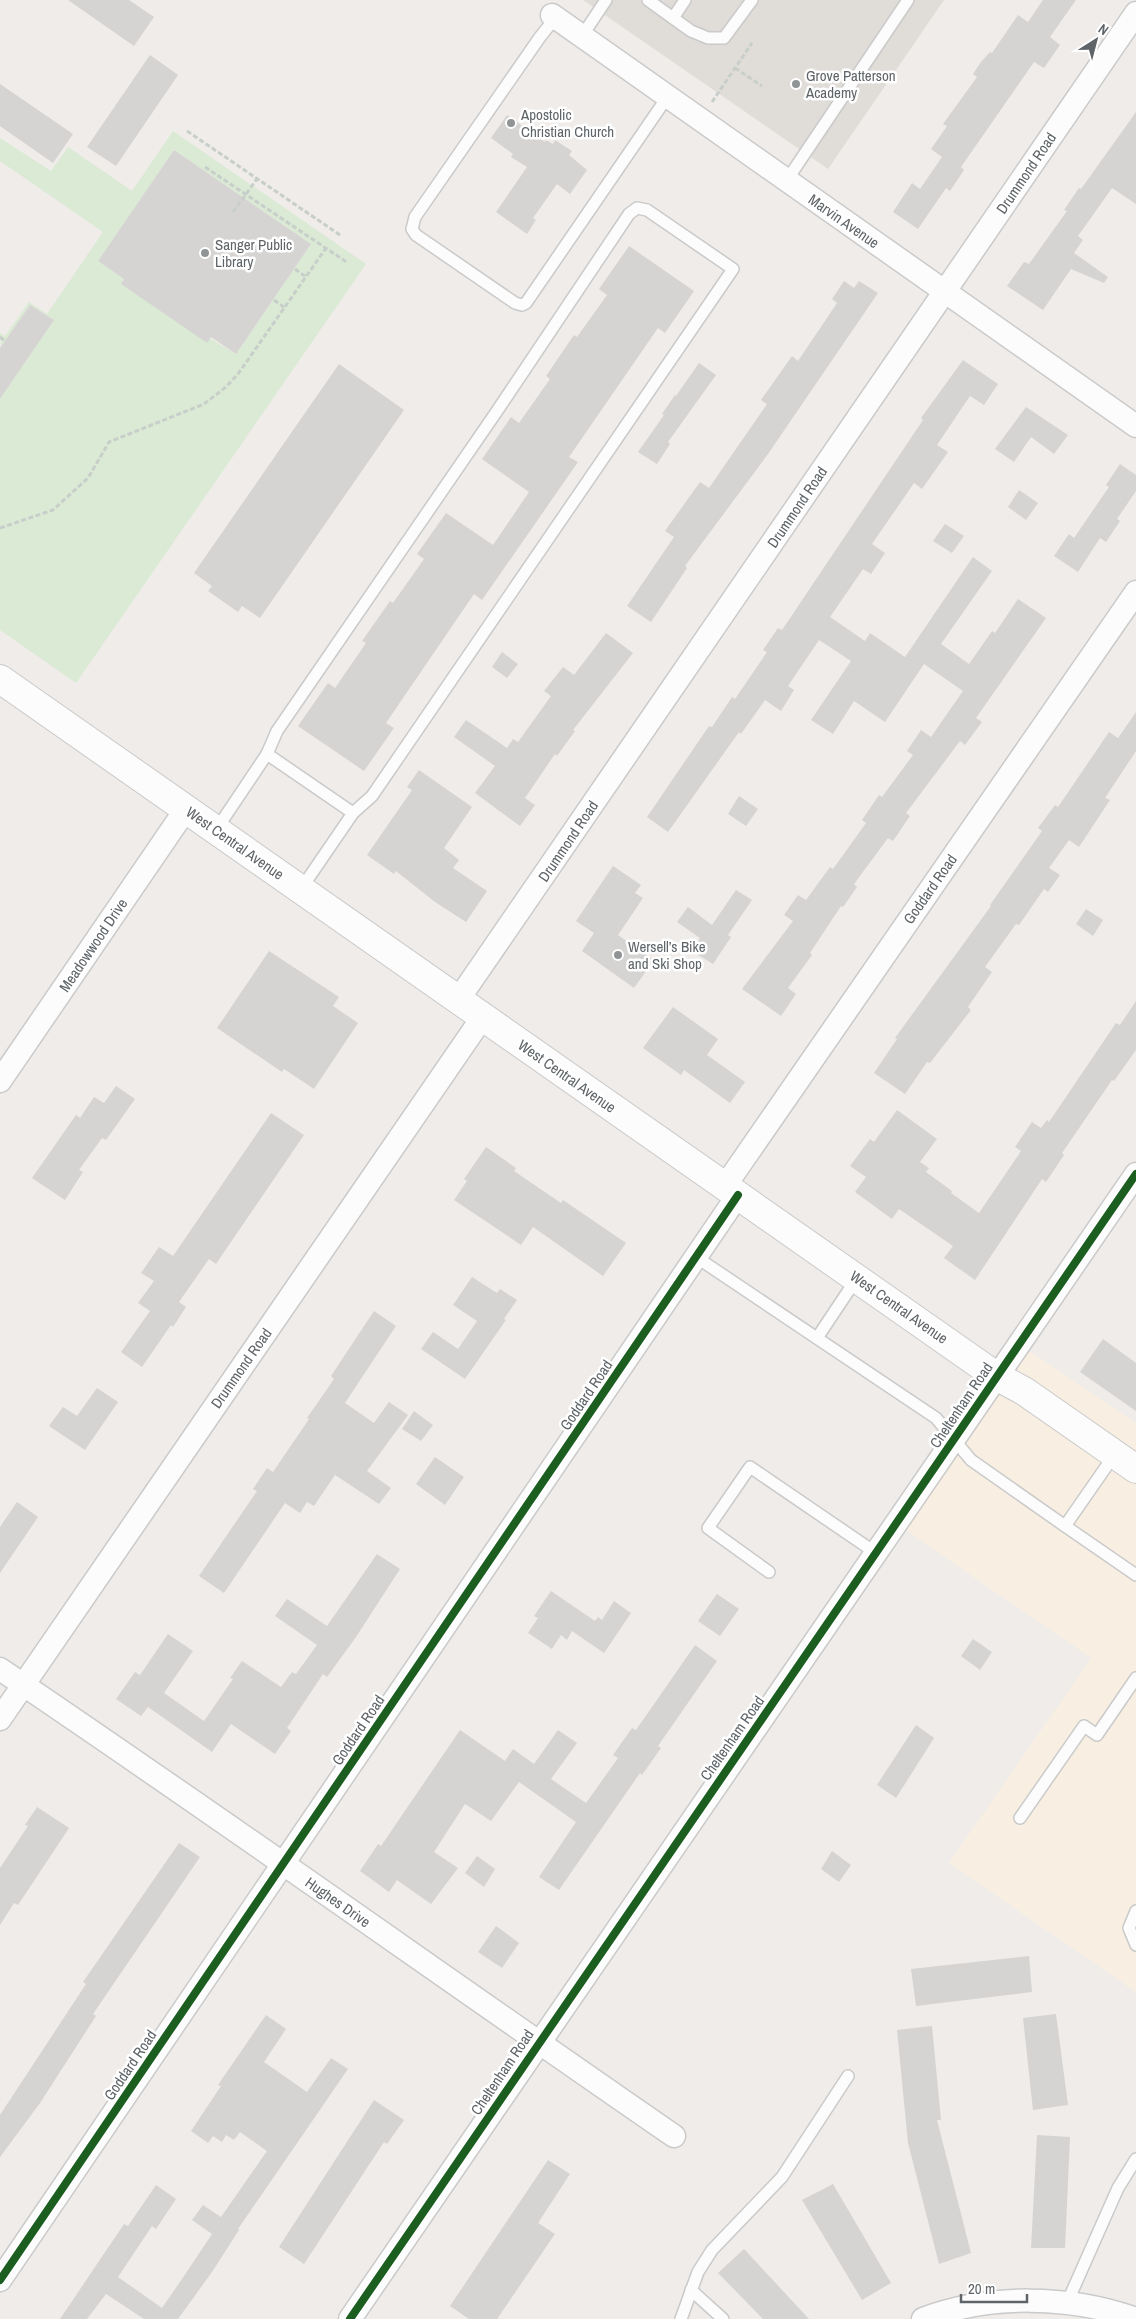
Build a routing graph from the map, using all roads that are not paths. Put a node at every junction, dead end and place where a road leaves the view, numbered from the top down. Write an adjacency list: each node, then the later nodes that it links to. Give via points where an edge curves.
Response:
1 (606, 0): 9 (lane)
2 (648, 0): 8 (lane)
3 (685, 0): 8 (lane)
4 (752, 0): 8 (lane, via 724,38 708,38)
5 (908, 0): 11 (lane)
6 (1136, 14): 12 (street, Drummond Road)
7 (554, 16): 9 (street, Marvin Avenue); 10 (lane, via 415,218 412,229 416,234 515,303 526,303)
8 (673, 18)
9 (582, 36): 10 (street, Marvin Avenue)
10 (668, 96): 11 (street, Marvin Avenue)
11 (787, 180): 12 (street, Marvin Avenue)
12 (945, 292): 13 (street, Marvin Avenue); 21 (street, Drummond Road)
13 (1136, 426)
14 (1136, 592): 25 (street, Goddard Road)
15 (0, 679): 17 (main road, West Central Avenue)
16 (267, 754): 18 (lane); 18 (lane, via 277,731 629,214 637,208 647,210 733,269 372,796); 19 (lane)
17 (186, 809): 19 (main road, West Central Avenue); 23 (street, Meadowwood Drive)
18 (352, 813): 20 (lane)
19 (216, 830): 20 (main road, West Central Avenue)
20 (301, 889): 21 (main road, West Central Avenue)
21 (458, 1000): 22 (main road, West Central Avenue)
22 (482, 1018): 25 (main road, West Central Avenue); 38 (street, Drummond Road)
23 (0, 1082)
24 (1136, 1174): 29 (street, Cheltenham Road)
25 (732, 1191): 26 (street, Goddard Road); 27 (main road, West Central Avenue)
26 (696, 1257): 28 (lane); 41 (street, Goddard Road)
27 (857, 1278): 28 (lane); 29 (main road, West Central Avenue)
28 (817, 1338): 30 (lane, via 936,1418)
29 (996, 1376): 30 (street, Cheltenham Road); 31 (main road, West Central Avenue, via 1024,1391)
30 (954, 1439): 32 (lane, via 971,1460); 33 (street, Cheltenham Road)
31 (1125, 1461): 32 (lane)
32 (1065, 1526): 35 (lane)
33 (876, 1553): 34 (lane, via 750,1467 708,1528); 44 (street, Cheltenham Road)
34 (769, 1572)
35 (1136, 1575)
36 (0, 1669): 38 (street, Hughes Drive)
37 (1136, 1678): 40 (lane, via 1097,1735 1084,1726)
38 (24, 1685): 39 (street, Drummond Road); 41 (street, Hughes Drive)
39 (0, 1719)
40 (1020, 1818)
41 (284, 1863): 44 (street, Hughes Drive); 48 (street, Goddard Road)
42 (1136, 1911): 43 (lane, via 1129,1928)
43 (1136, 1945)
44 (538, 2043): 46 (street, Hughes Drive); 52 (street, Cheltenham Road)
45 (848, 2076): 49 (lane, via 782,2177 712,2250)
46 (674, 2136)
47 (1136, 2159): 50 (lane, via 1118,2188)
48 (0, 2280)
49 (690, 2290): 53 (lane); 54 (lane)
50 (1067, 2303): 51 (street); 55 (street, via 996,2303 948,2309)
51 (1136, 2318)
52 (350, 2319)
53 (681, 2319)
54 (723, 2319)
55 (923, 2319)

